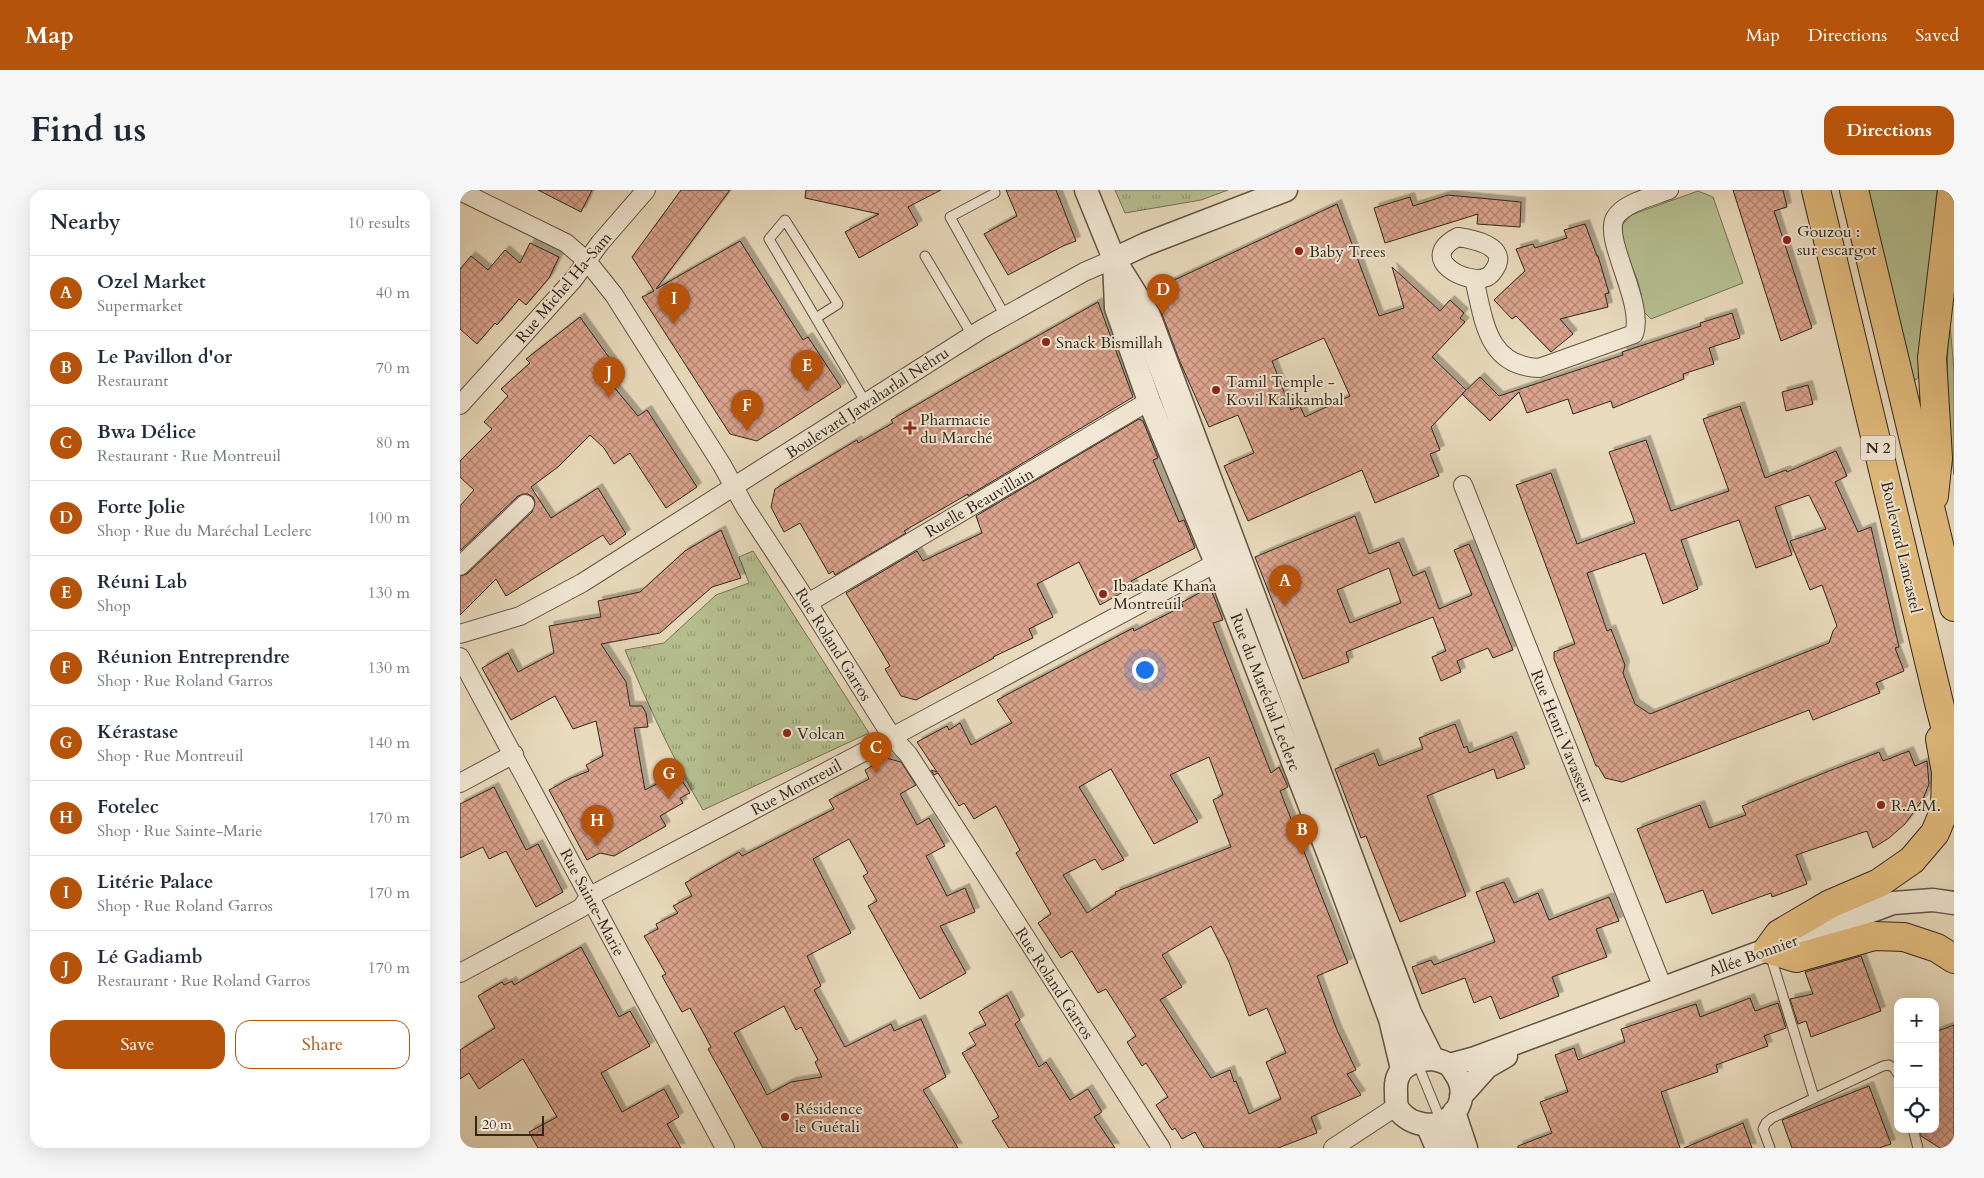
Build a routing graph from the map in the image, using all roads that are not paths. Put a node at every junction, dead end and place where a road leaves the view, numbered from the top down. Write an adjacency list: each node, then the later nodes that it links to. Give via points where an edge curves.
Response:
1 (646, 190): 12 (street, Rue Michel Ha-Sam)
2 (1086, 190): 11 (street, Rue du Maréchal Leclerc)
3 (1286, 190): 11 (street, Boulevard Jawaharlal Nehru)
4 (1669, 190): 13 (street, via 1632,204 1615,218 1612,227 1636,312 1634,334 1539,368 1523,366 1502,355 1490,340)
5 (1816, 190): 31 (main road, Boulevard Lancastel / N 2)
6 (1854, 190): 23 (main road, N 2)
7 (1952, 190): 23 (main road, via 1932,358 1938,458)
8 (460, 192): 12 (street, Rue Roland Garros, via 566,243)
9 (994, 193): 14 (lane, via 950,217)
10 (925, 256): 16 (lane)
11 (1114, 259): 14 (street, Boulevard Jawaharlal Nehru); 17 (street, Rue du Maréchal Leclerc, via 1116,308); 28 (lane, Rue du Maréchal Leclerc, via 1206,507); 44 (street, Rue du Maréchal Leclerc, via 1149,315 1410,1013)
12 (587, 261): 19 (street, Rue Michel Ha-Sam); 21 (street, Rue Roland Garros, via 614,295)
13 (1474, 279)
14 (1005, 316): 16 (street, Boulevard Jawaharlal Nehru)
15 (816, 318): 15 (lane, via 769,239 785,220 838,304); 18 (lane)
16 (972, 335): 18 (street, Boulevard Jawaharlal Nehru)
17 (1149, 401): 24 (street, Rue du Maréchal Leclerc); 26 (street, Ruelle Beauvillain)
18 (866, 403): 21 (street, Boulevard Jawaharlal Nehru)
19 (460, 405)
20 (1463, 485): 42 (street, Rue Henri Vavasseur)
21 (734, 486): 26 (street, Rue Roland Garros, via 745,508); 29 (street, Boulevard Jawaharlal Nehru, via 582,583 520,616)
22 (526, 504): 25 (street)
23 (1932, 518): 27 (main road, N 2)
24 (1216, 563): 32 (street, Rue Montreuil); 44 (street, Rue du Maréchal Leclerc, via 1390,1019)
25 (460, 566)
26 (808, 602): 32 (street, Rue Roland Garros)
27 (1954, 607)
28 (1249, 612)
29 (460, 634)
30 (460, 657): 34 (street, Rue Sainte-Marie)
31 (1940, 707): 35 (main road, Boulevard Lancastel / N 2); 39 (main road, via 1940,745 1946,772 1945,809 1935,833 1912,860 1892,874 1778,934)
32 (892, 737): 37 (street, Rue Montreuil); 51 (street, Rue Roland Garros, via 913,762)
33 (1297, 739): 44 (lane, Rue du Maréchal Leclerc, via 1396,1003)
34 (514, 754): 36 (street); 37 (street, Rue Sainte-Marie)
35 (1954, 759)
36 (460, 783)
37 (590, 896): 41 (street, Rue Montreuil, via 581,908); 50 (street, Rue Sainte-Marie)
38 (1954, 903): 39 (street, Allée Bonnier, via 1933,900 1893,903)
39 (1768, 949): 40 (main road, via 1796,958 1874,936 1904,937 1937,948); 42 (street, Allée Bonnier); 46 (lane)
40 (1954, 958)
41 (460, 973)
42 (1663, 988): 43 (street, Allée Bonnier)
43 (1555, 1028): 44 (street, Allée Bonnier, via 1475,1058); 48 (street, Allée Bonnier, via 1487,1067)
44 (1425, 1063): 47 (street, Rue du Maréchal Leclerc, via 1397,1078); 48 (lane, Rue du Maréchal Leclerc); 48 (street, Rue du Maréchal Leclerc, via 1458,1076 1461,1085)
45 (1894, 1068): 46 (lane, via 1883,1066)
46 (1814, 1098): 56 (lane, via 1766,1123 1763,1128)
47 (1397, 1106): 48 (street, via 1411,1121); 52 (street)
48 (1447, 1115): 53 (street, Rue du Maréchal Leclerc); 54 (lane, Rue du Maréchal Leclerc); 55 (street, Rue du Maréchal Leclerc)
49 (1914, 1133): 57 (lane)
50 (725, 1148)
51 (1162, 1148)
52 (1333, 1148)
53 (1437, 1148)
54 (1452, 1148)
55 (1466, 1148)
56 (1770, 1148)
57 (1918, 1148)

